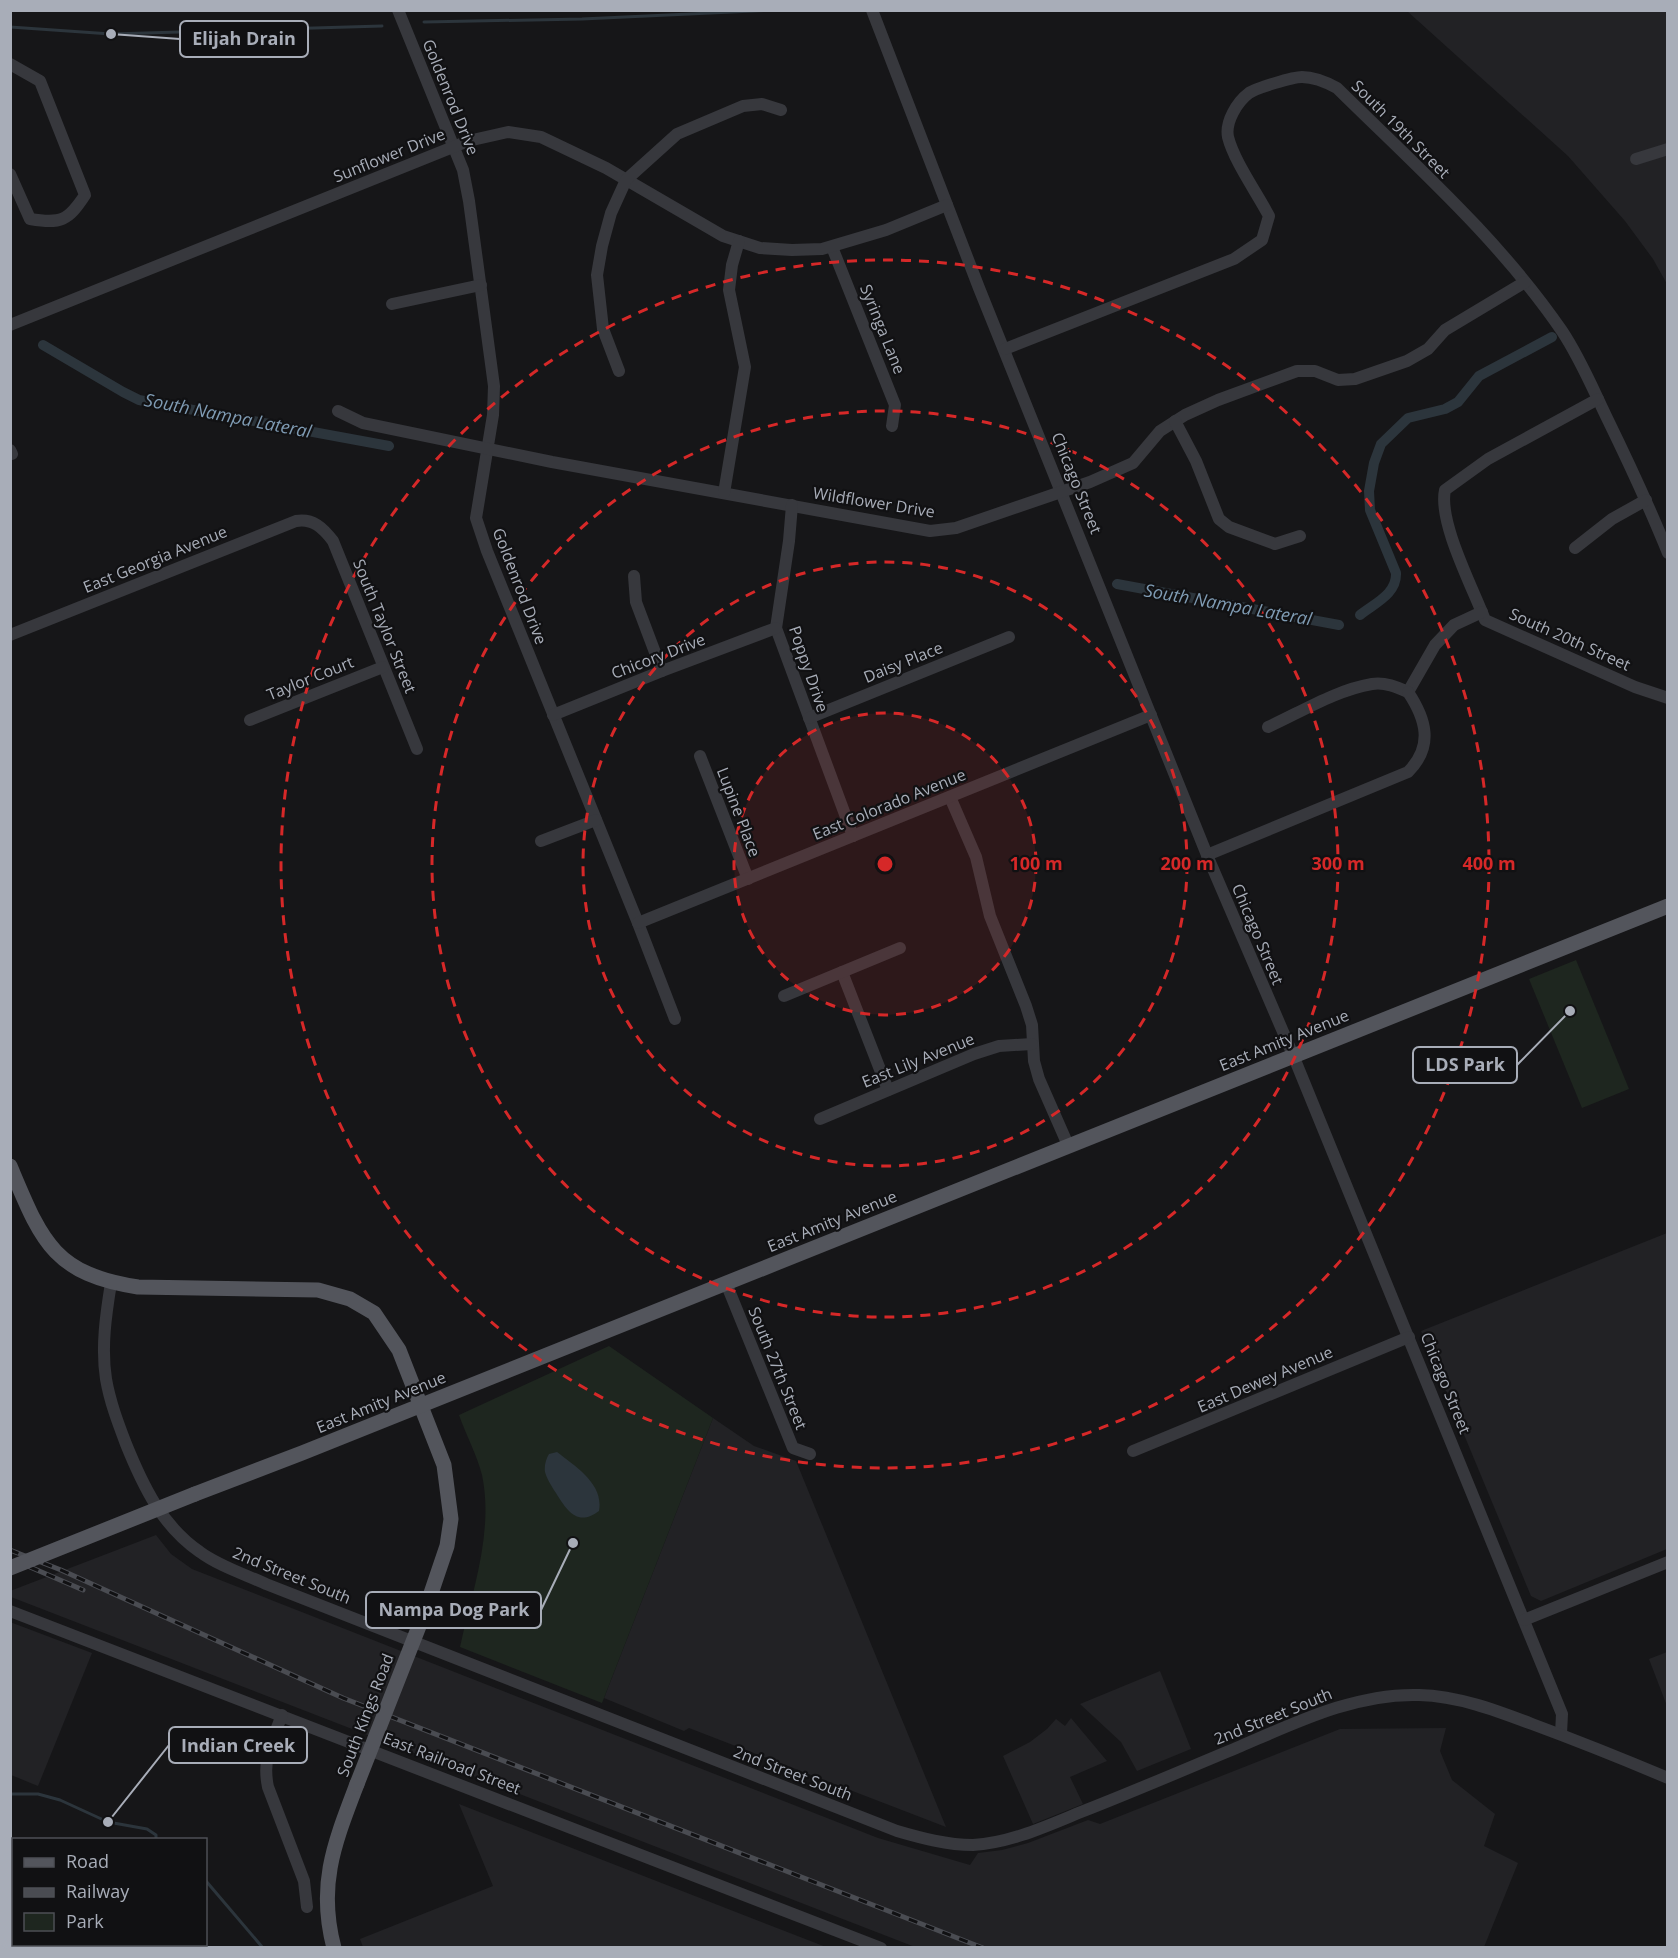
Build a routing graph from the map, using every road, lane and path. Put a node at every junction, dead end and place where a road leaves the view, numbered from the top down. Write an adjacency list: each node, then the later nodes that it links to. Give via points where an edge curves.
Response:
1 (398, 10): 5 (street, Goldenrod Drive)
2 (872, 10): 10 (street, Chicago Street)
3 (10, 64): 8 (street, via 40,81 85,195 73,214 52,223 30,219)
4 (781, 110): 9 (street, via 762,104 743,106 677,134)
5 (453, 147): 9 (street, Sunflower Drive, via 508,132 541,136); 14 (street, Goldenrod Drive, via 463,170); 16 (street, Sunflower Drive)
6 (1668, 149): 7 (street)
7 (1636, 159)
8 (10, 174)
9 (626, 180): 11 (street, Sunflower Drive, via 723,236); 18 (street, via 611,213 597,275 603,330)
10 (947, 205): 12 (street, Sunflower Drive); 17 (street, Chicago Street)
11 (739, 241): 12 (street, Sunflower Drive, via 782,250); 25 (street, via 729,290 745,367)
12 (832, 247): 22 (street, Syringa Lane, via 895,405)
13 (1525, 282): 17 (street, South 19th Street, via 1490,241 1337,88 1322,80 1294,78 1249,93 1232,113 1228,135 1269,216 1262,240 1234,259); 19 (street, South 19th Street, via 1564,333); 21 (street, Wildflower Drive, via 1446,330 1428,349 1407,361 1355,379 1338,380 1315,371 1297,371 1218,400)
14 (481, 285): 15 (street); 23 (street, Goldenrod Drive, via 494,386)
15 (392, 304)
16 (10, 325)
17 (1005, 349): 24 (street, Chicago Street)
18 (619, 372)
19 (1598, 399): 26 (street, South 19th Street); 33 (street, via 1488,459 1445,490 1442,501 1449,531)
20 (338, 411): 23 (street, Wildflower Drive, via 363,423)
21 (1175, 421): 24 (street, Wildflower Drive, via 1132,463); 29 (street, via 1196,460 1219,519 1229,527 1275,544)
22 (892, 426)
23 (489, 448): 25 (street, Wildflower Drive); 41 (street, Goldenrod Drive, via 476,518)
24 (1062, 491): 27 (street, Wildflower Drive, via 956,528 930,531); 42 (street, Chicago Street)
25 (724, 493): 27 (street, Wildflower Drive)
26 (1646, 500): 30 (street, via 1612,519); 31 (street, South 19th Street)
27 (792, 505): 34 (street, Poppy Drive)
28 (313, 522): 35 (street, East Georgia Avenue, via 296,521); 37 (street, South Taylor Street, via 333,541)
29 (1300, 536)
30 (1575, 548)
31 (1668, 553)
32 (634, 576): 38 (street, via 636,602)
33 (1482, 612): 39 (street, via 1454,625 1435,645); 40 (street, South 20th Street, via 1485,620)
34 (776, 628): 38 (street, Chicory Drive); 43 (street, Poppy Drive)
35 (10, 635)
36 (1009, 637): 43 (street, Daisy Place)
37 (383, 667): 44 (street, Taylor Court); 46 (street, South Taylor Street)
38 (662, 671): 41 (street, Chicory Drive)
39 (1408, 692): 45 (street, via 1392,685 1373,684 1340,694); 52 (street, via 1425,727 1418,762 1408,772)
40 (1668, 698)
41 (553, 715): 49 (street, Goldenrod Drive)
42 (1151, 715): 48 (street, East Colorado Avenue); 52 (street, Chicago Street)
43 (809, 718): 50 (street, Poppy Drive)
44 (250, 720)
45 (1268, 727)
46 (417, 749)
47 (700, 756): 53 (street, Lupine Place)
48 (950, 797): 50 (street, East Colorado Avenue); 60 (street, via 976,857 990,916 1026,1006)
49 (596, 820): 51 (street); 55 (street, Goldenrod Drive)
50 (853, 836): 53 (street, East Colorado Avenue)
51 (541, 841)
52 (1207, 855): 61 (street, Chicago Street)
53 (748, 879): 55 (street, East Colorado Avenue)
54 (1668, 906): 61 (main road, East Amity Avenue)
55 (638, 923): 59 (street, Goldenrod Drive)
56 (900, 948): 57 (street)
57 (842, 972): 58 (street); 62 (street)
58 (784, 996)
59 (675, 1019)
60 (1032, 1044): 62 (street, East Lily Avenue, via 999,1046); 64 (street, via 1039,1079)
61 (1293, 1055): 64 (main road, East Amity Avenue); 68 (street, Chicago Street)
62 (888, 1090): 63 (street, East Lily Avenue)
63 (820, 1119)
64 (1068, 1145): 67 (main road, East Amity Avenue)
65 (10, 1166): 66 (main road, South Kings Road, via 34,1223 49,1246 87,1275)
66 (111, 1283): 69 (main road, South Kings Road, via 138,1287 318,1290 350,1299 374,1313 388,1333); 77 (street, 2nd Street South, via 104,1351 113,1411 160,1514 200,1552 266,1584 897,1831 959,1844 1002,1841 1315,1715 1386,1697 1450,1698)
67 (726, 1283): 69 (main road, East Amity Avenue); 71 (street, South 27th Street, via 793,1448)
68 (1409, 1337): 70 (street, East Dewey Avenue); 75 (street, Chicago Street)
69 (421, 1405): 73 (main road, East Amity Avenue, bridge); 80 (main road, South Kings Road, bridge, via 444,1465 451,1519 447,1546 337,1836 327,1890)
70 (1133, 1451)
71 (810, 1454)
72 (1668, 1562): 75 (street)
73 (10, 1568)
74 (10, 1611): 76 (street, East Railroad Street)
75 (1524, 1620): 77 (street, Chicago Street, via 1562,1714)
76 (282, 1715): 79 (street, via 266,1757 265,1772 304,1881); 81 (street, East Railroad Street)
77 (1561, 1734): 78 (street, 2nd Street South)
78 (1668, 1778)
79 (307, 1907)
80 (334, 1947)
81 (881, 1947)

